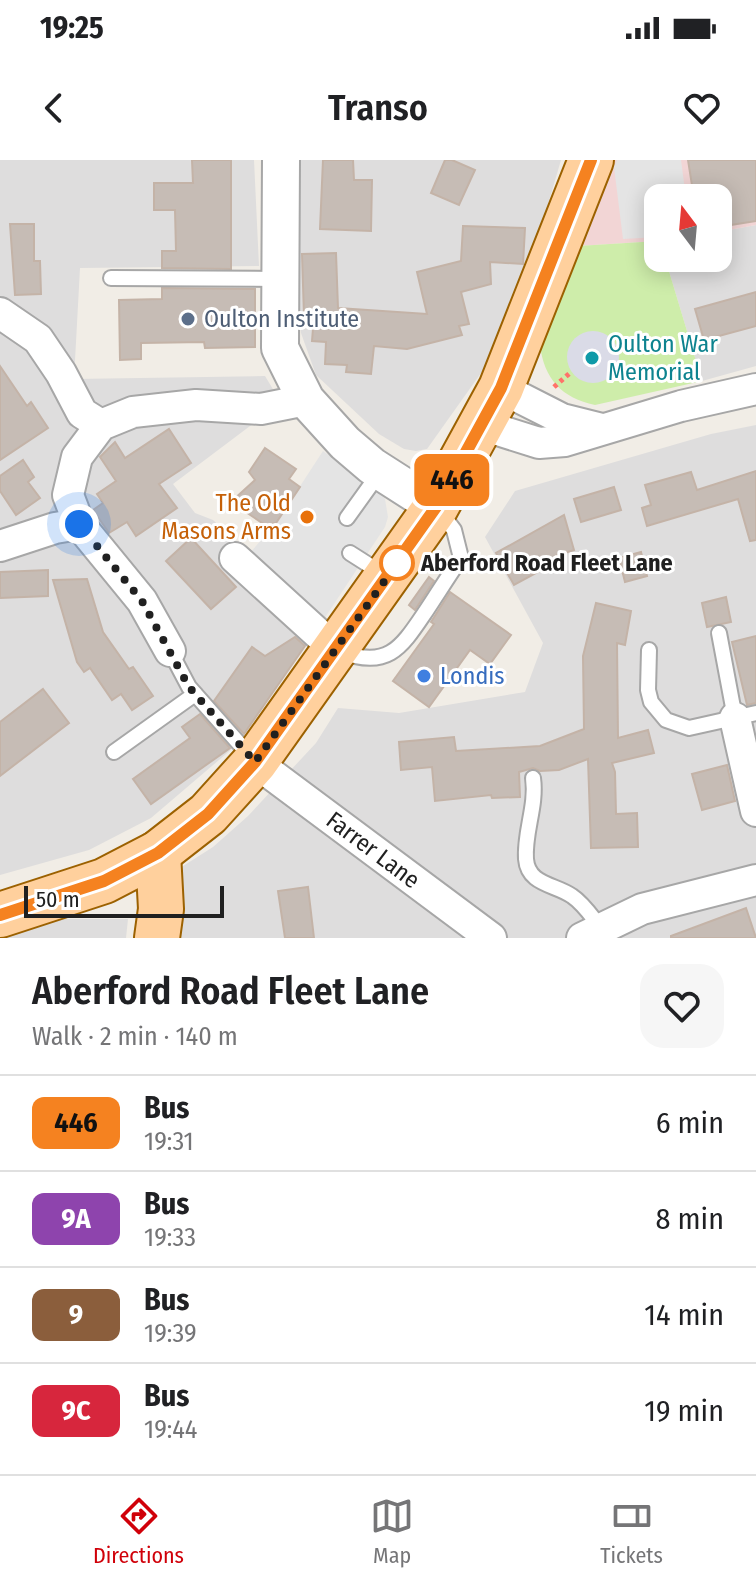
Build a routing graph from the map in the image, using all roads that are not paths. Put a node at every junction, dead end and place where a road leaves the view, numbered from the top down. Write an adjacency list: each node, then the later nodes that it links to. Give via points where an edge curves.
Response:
1 (281, 160): 4 (street)
2 (591, 160): 8 (main road)
3 (111, 278): 4 (lane)
4 (279, 279): 7 (street, via 280,348)
5 (0, 313): 9 (street, via 38,339 82,413)
6 (756, 389): 10 (street)
7 (306, 400): 9 (street, via 261,409 167,407 133,412); 11 (street, via 345,443)
8 (491, 406): 10 (street); 10 (street, via 539,443); 12 (main road)
9 (101, 425): 14 (street, via 77,457 68,495)
10 (605, 429)
11 (380, 471): 12 (street); 13 (lane)
12 (436, 507): 18 (main road); 20 (lane, via 454,530 461,558 402,646 383,656 359,659)
13 (347, 518)
14 (79, 524): 15 (street); 22 (street, via 142,601)
15 (0, 546)
16 (350, 553): 18 (lane)
17 (235, 558): 20 (street)
18 (387, 577): 20 (main road)
19 (719, 633): 24 (lane)
20 (335, 649): 26 (main road)
21 (649, 650): 24 (lane, via 648,690 666,720 689,728)
22 (170, 651): 23 (lane)
23 (195, 694): 25 (lane); 26 (lane)
24 (745, 715): 28 (street)
25 (114, 752)
26 (255, 762): 29 (main road, via 208,814); 34 (street, Farrer Lane)
27 (533, 778): 32 (lane, via 528,868 534,878 571,895)
28 (756, 811)
29 (158, 853): 31 (main road, via 104,881); 33 (main road)
30 (756, 880): 32 (street, via 642,909)
31 (0, 915)
32 (592, 933)
33 (157, 938)
34 (491, 938)

